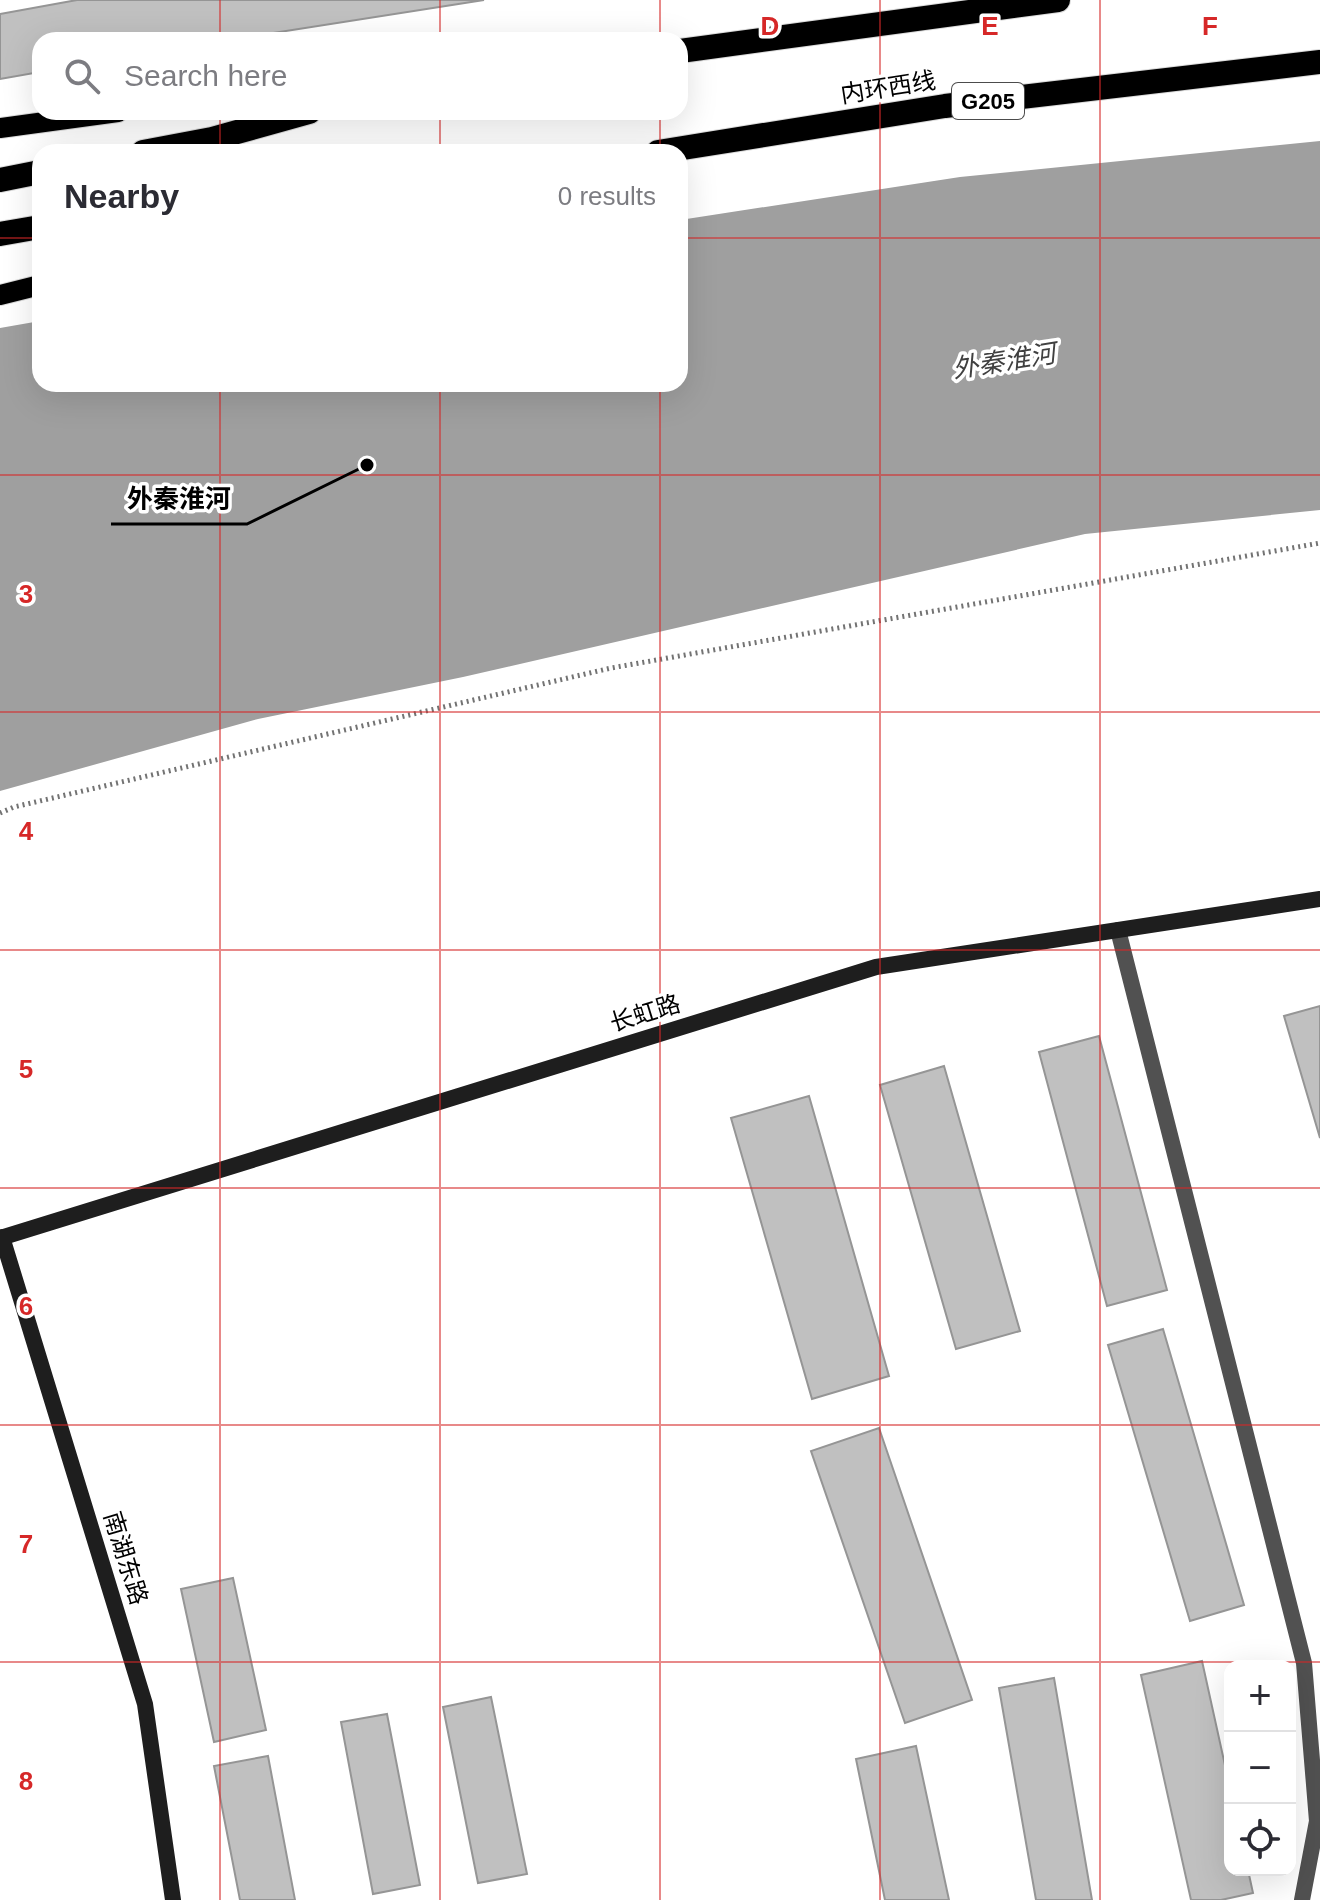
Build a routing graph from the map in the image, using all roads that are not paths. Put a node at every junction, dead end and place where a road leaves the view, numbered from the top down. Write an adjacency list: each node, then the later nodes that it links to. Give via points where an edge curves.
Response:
1 (1058, 0): 2 (highway)
2 (688, 50)
3 (1320, 62): 8 (highway, 内环西线 / G205, via 945,106)
4 (59, 120): 6 (main road)
5 (280, 120): 7 (highway)
6 (0, 128)
7 (185, 144)
8 (688, 147)
9 (32, 174): 10 (highway)
10 (0, 180)
11 (32, 228): 12 (highway)
12 (0, 234)
13 (32, 287): 14 (main road)
14 (0, 295)
15 (1320, 899): 16 (main road, 长虹路)
16 (1118, 930): 17 (main road, 长虹路, via 876,967); 19 (lane, via 1304,1663 1317,1821)
17 (1, 1238): 18 (main road, 南湖东路, via 145,1704)
18 (173, 1900)
19 (1302, 1900)

